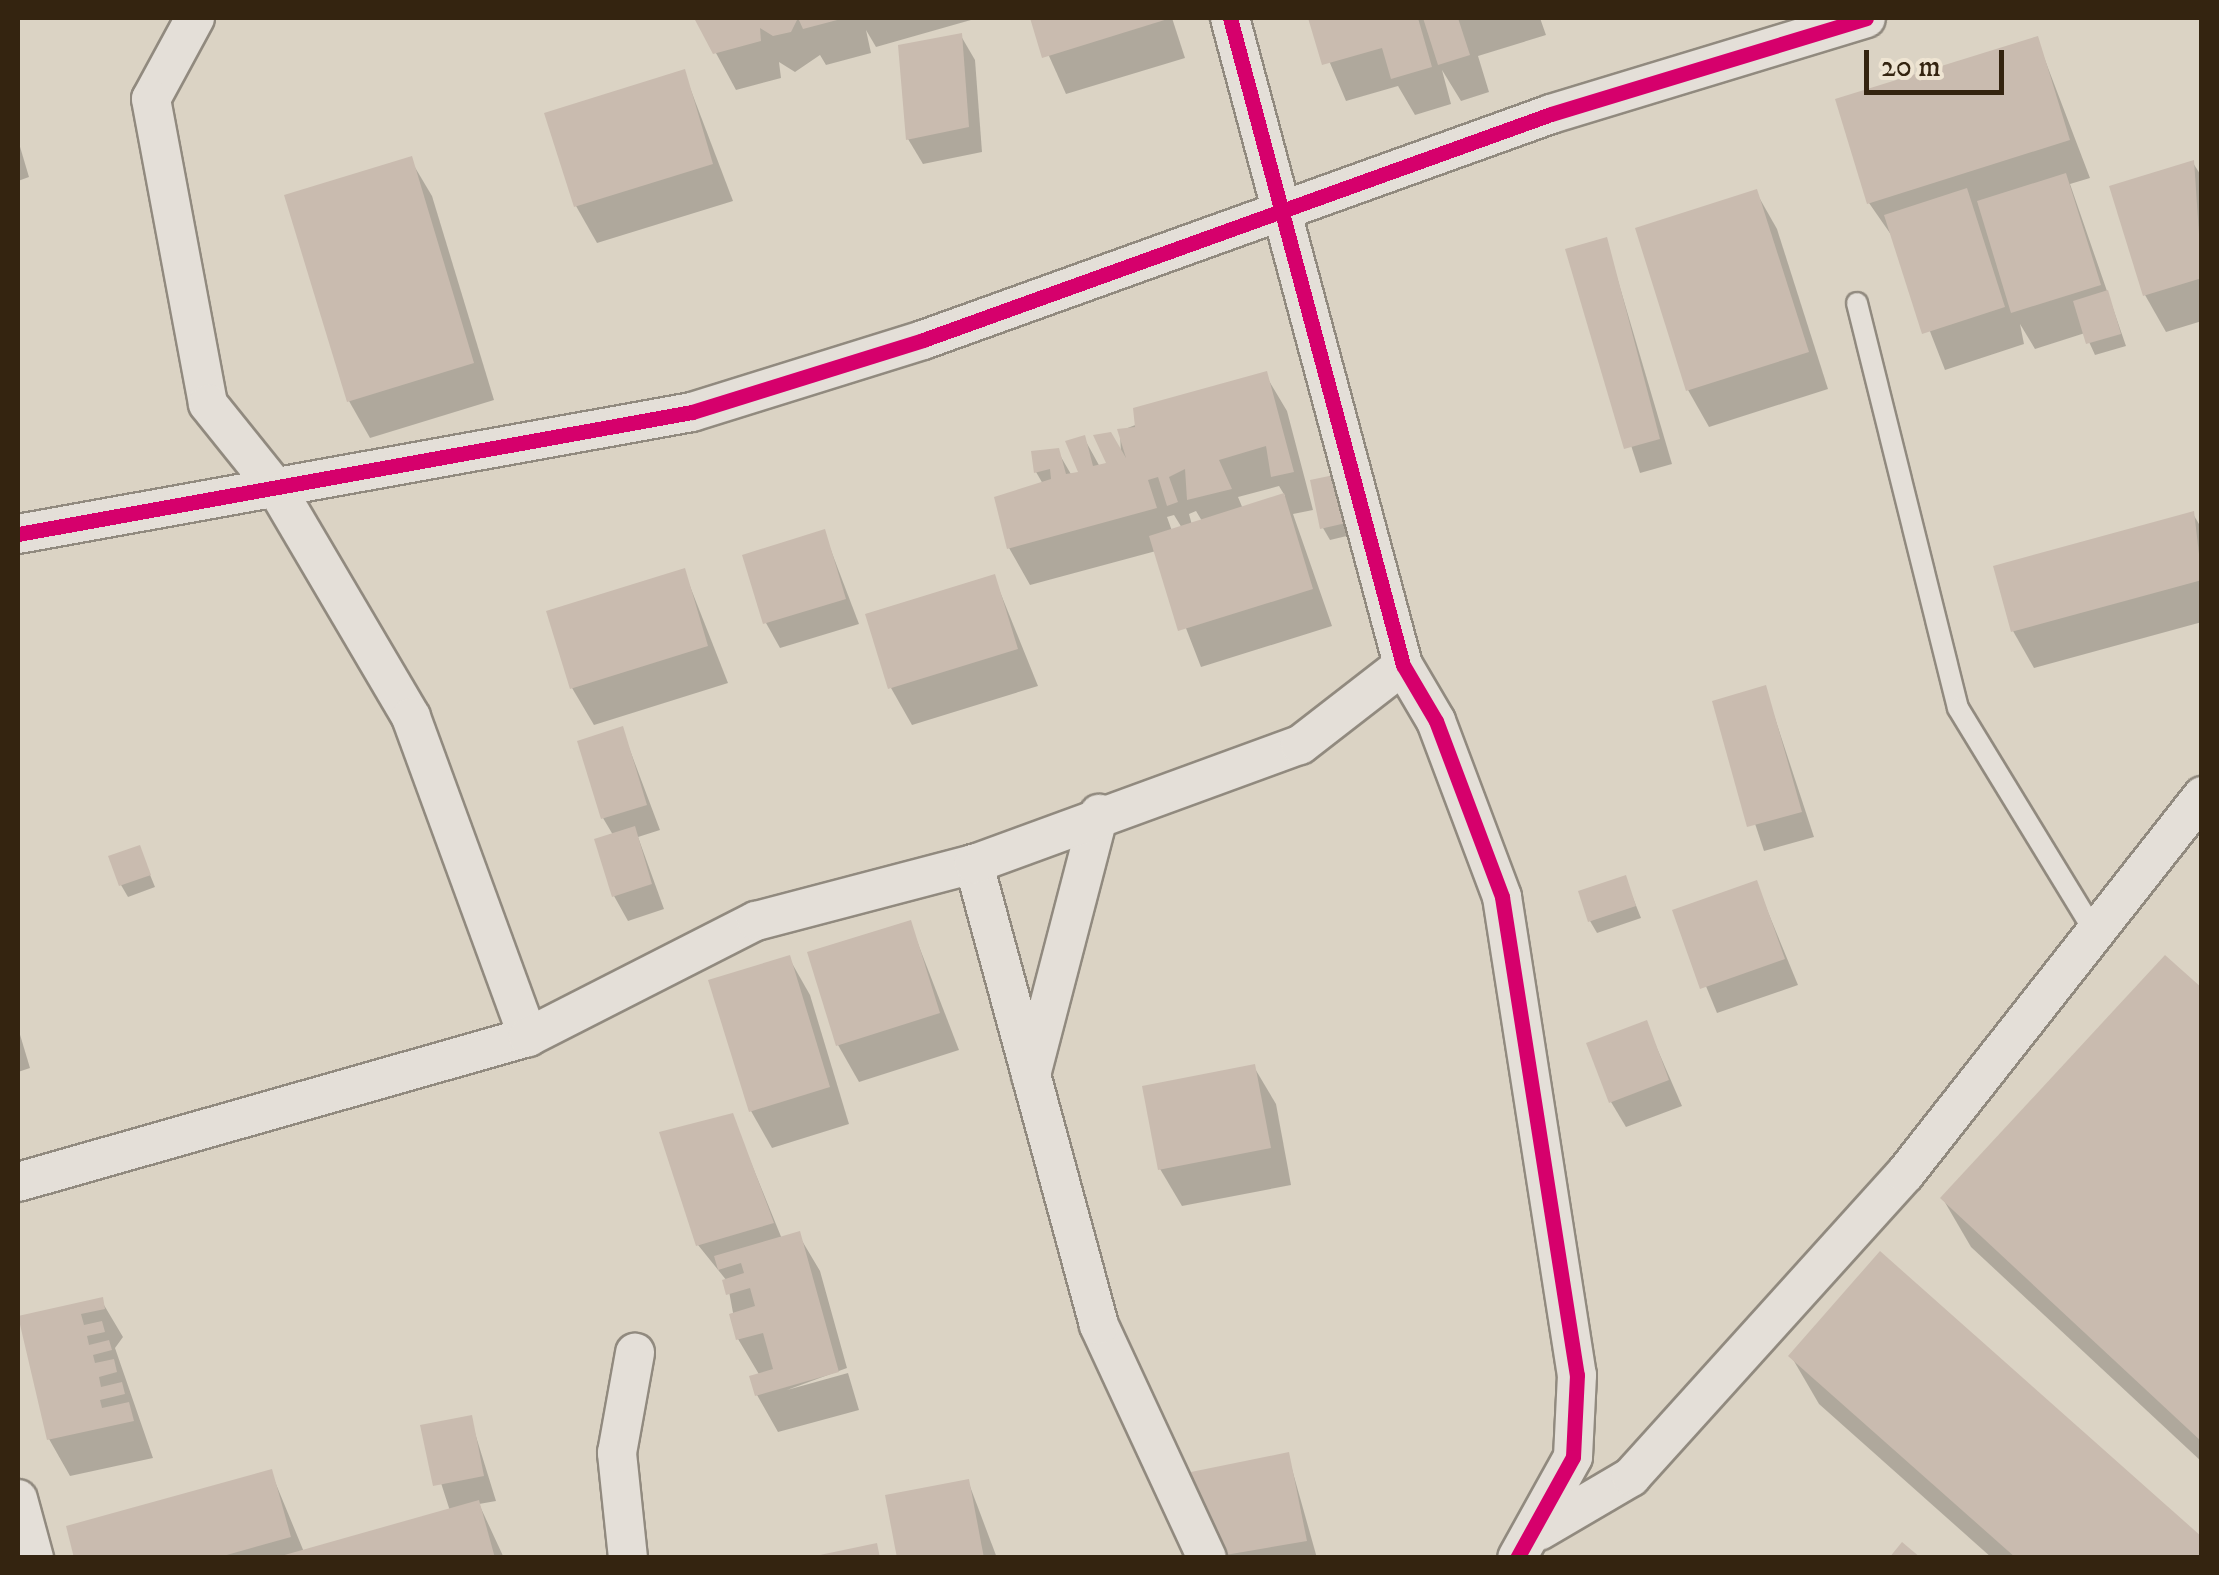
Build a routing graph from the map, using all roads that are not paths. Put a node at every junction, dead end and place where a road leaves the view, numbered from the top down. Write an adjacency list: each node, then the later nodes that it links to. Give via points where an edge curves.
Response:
1 (195, 18): 6 (street, via 152,99 208,404)
2 (1230, 18): 4 (street)
3 (1866, 18): 4 (street, via 1570,108)
4 (1284, 210): 6 (street, via 692,412); 8 (street)
5 (1857, 303): 12 (lane, via 1958,708)
6 (278, 490): 7 (street); 13 (street, via 410,717)
7 (18, 534)
8 (1403, 665): 10 (street, via 1300,745); 18 (street, via 1436,721 1502,897 1578,1374 1573,1456)
9 (2202, 796): 12 (street)
10 (1099, 814): 11 (street); 14 (street)
11 (974, 864): 13 (street, via 756,921); 14 (street)
12 (2093, 929): 18 (street, via 1905,1174 1631,1477)
13 (528, 1037): 15 (street)
14 (1031, 1075): 21 (street, via 1099,1325)
15 (18, 1182)
16 (635, 1352): 20 (street, via 617,1452)
17 (18, 1498): 19 (street)
18 (1528, 1544)
19 (34, 1558)
20 (628, 1558)
21 (1207, 1558)

